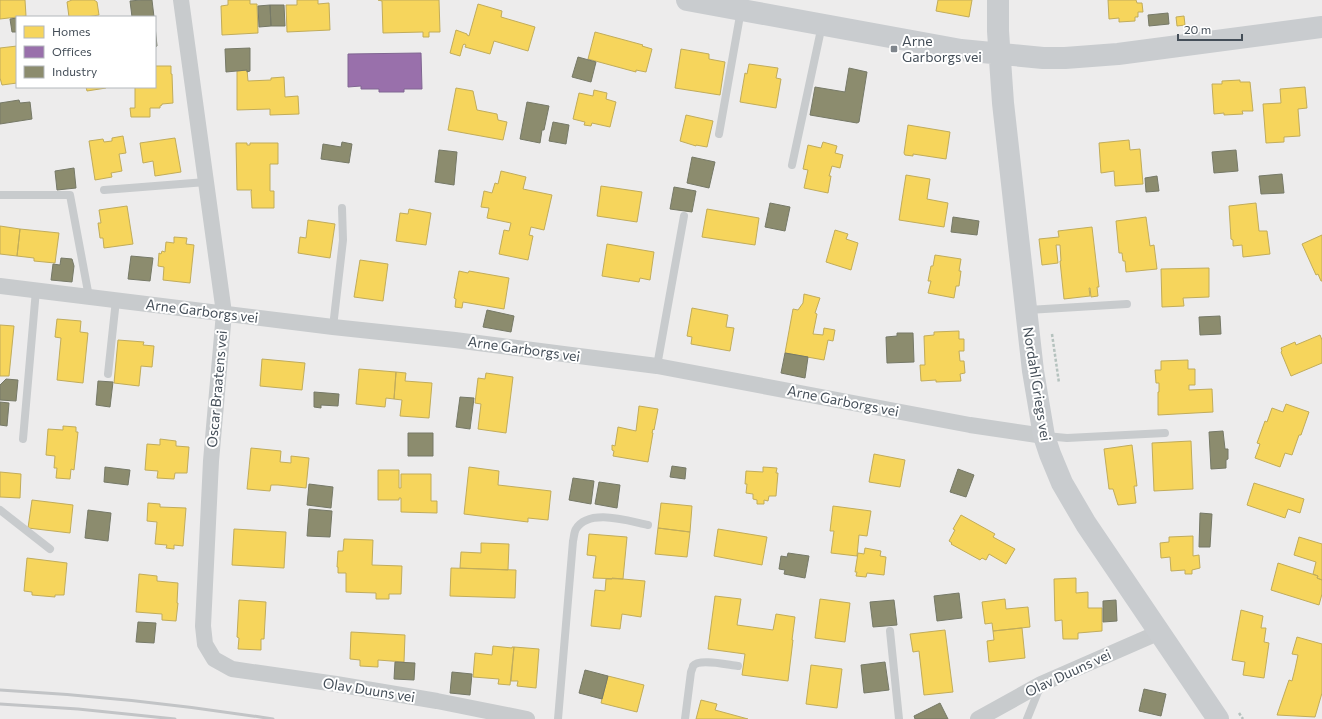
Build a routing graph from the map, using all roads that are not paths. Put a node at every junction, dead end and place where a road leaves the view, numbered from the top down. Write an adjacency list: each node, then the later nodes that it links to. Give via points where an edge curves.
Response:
1 (181, 0): 10 (street, Oscar Braatens vei)
2 (687, 0): 4 (street)
3 (998, 0): 7 (street, Nordahl Griegs vei)
4 (741, 10): 5 (street); 8 (lane)
5 (822, 24): 7 (street, via 961,50); 9 (lane)
6 (1322, 27): 7 (street, via 1083,57 1043,58)
7 (1000, 54): 20 (street, Nordahl Griegs vei, via 1003,102)
8 (719, 134)
9 (792, 165)
10 (206, 182): 11 (lane); 21 (street, Oscar Braatens vei)
11 (104, 190)
12 (0, 195): 17 (lane, via 70,195)
13 (342, 208): 22 (lane, via 343,240)
14 (684, 216): 23 (lane)
15 (0, 286): 16 (street, Arne Garborgs vei)
16 (36, 290): 17 (street, Arne Garborgs vei); 27 (lane)
17 (89, 297): 18 (street, Arne Garborgs vei)
18 (116, 300): 21 (street, Arne Garborgs vei); 24 (lane)
19 (1127, 304): 20 (lane)
20 (1035, 310): 26 (street, Nordahl Griegs vei, via 1036,393)
21 (224, 313): 22 (street, Arne Garborgs vei); 33 (street, Oscar Braatens vei, via 211,461 203,626 205,644)
22 (333, 327): 23 (street, Arne Garborgs vei)
23 (657, 366): 26 (street, Arne Garborgs vei, via 970,425)
24 (108, 374)
25 (1165, 433): 26 (lane, via 1067,438)
26 (1044, 436): 32 (street, Nordahl Griegs vei, via 1062,483 1086,524)
27 (23, 439)
28 (0, 510): 30 (lane)
29 (648, 525): 37 (lane, via 605,517 582,522 576,529)
30 (50, 549)
31 (890, 631): 39 (lane)
32 (1160, 632): 35 (street, Olav Duuns vei); 42 (street, Nordahl Griegs vei)
33 (214, 659): 36 (street, Olav Duuns vei, via 232,669 351,687)
34 (738, 666): 38 (lane, via 706,662 693,666 690,672)
35 (1040, 684): 40 (street, Olav Duuns vei); 41 (lane)
36 (527, 719)
37 (558, 719)
38 (685, 719)
39 (899, 719)
40 (978, 719)
41 (1027, 719)
42 (1218, 719)

